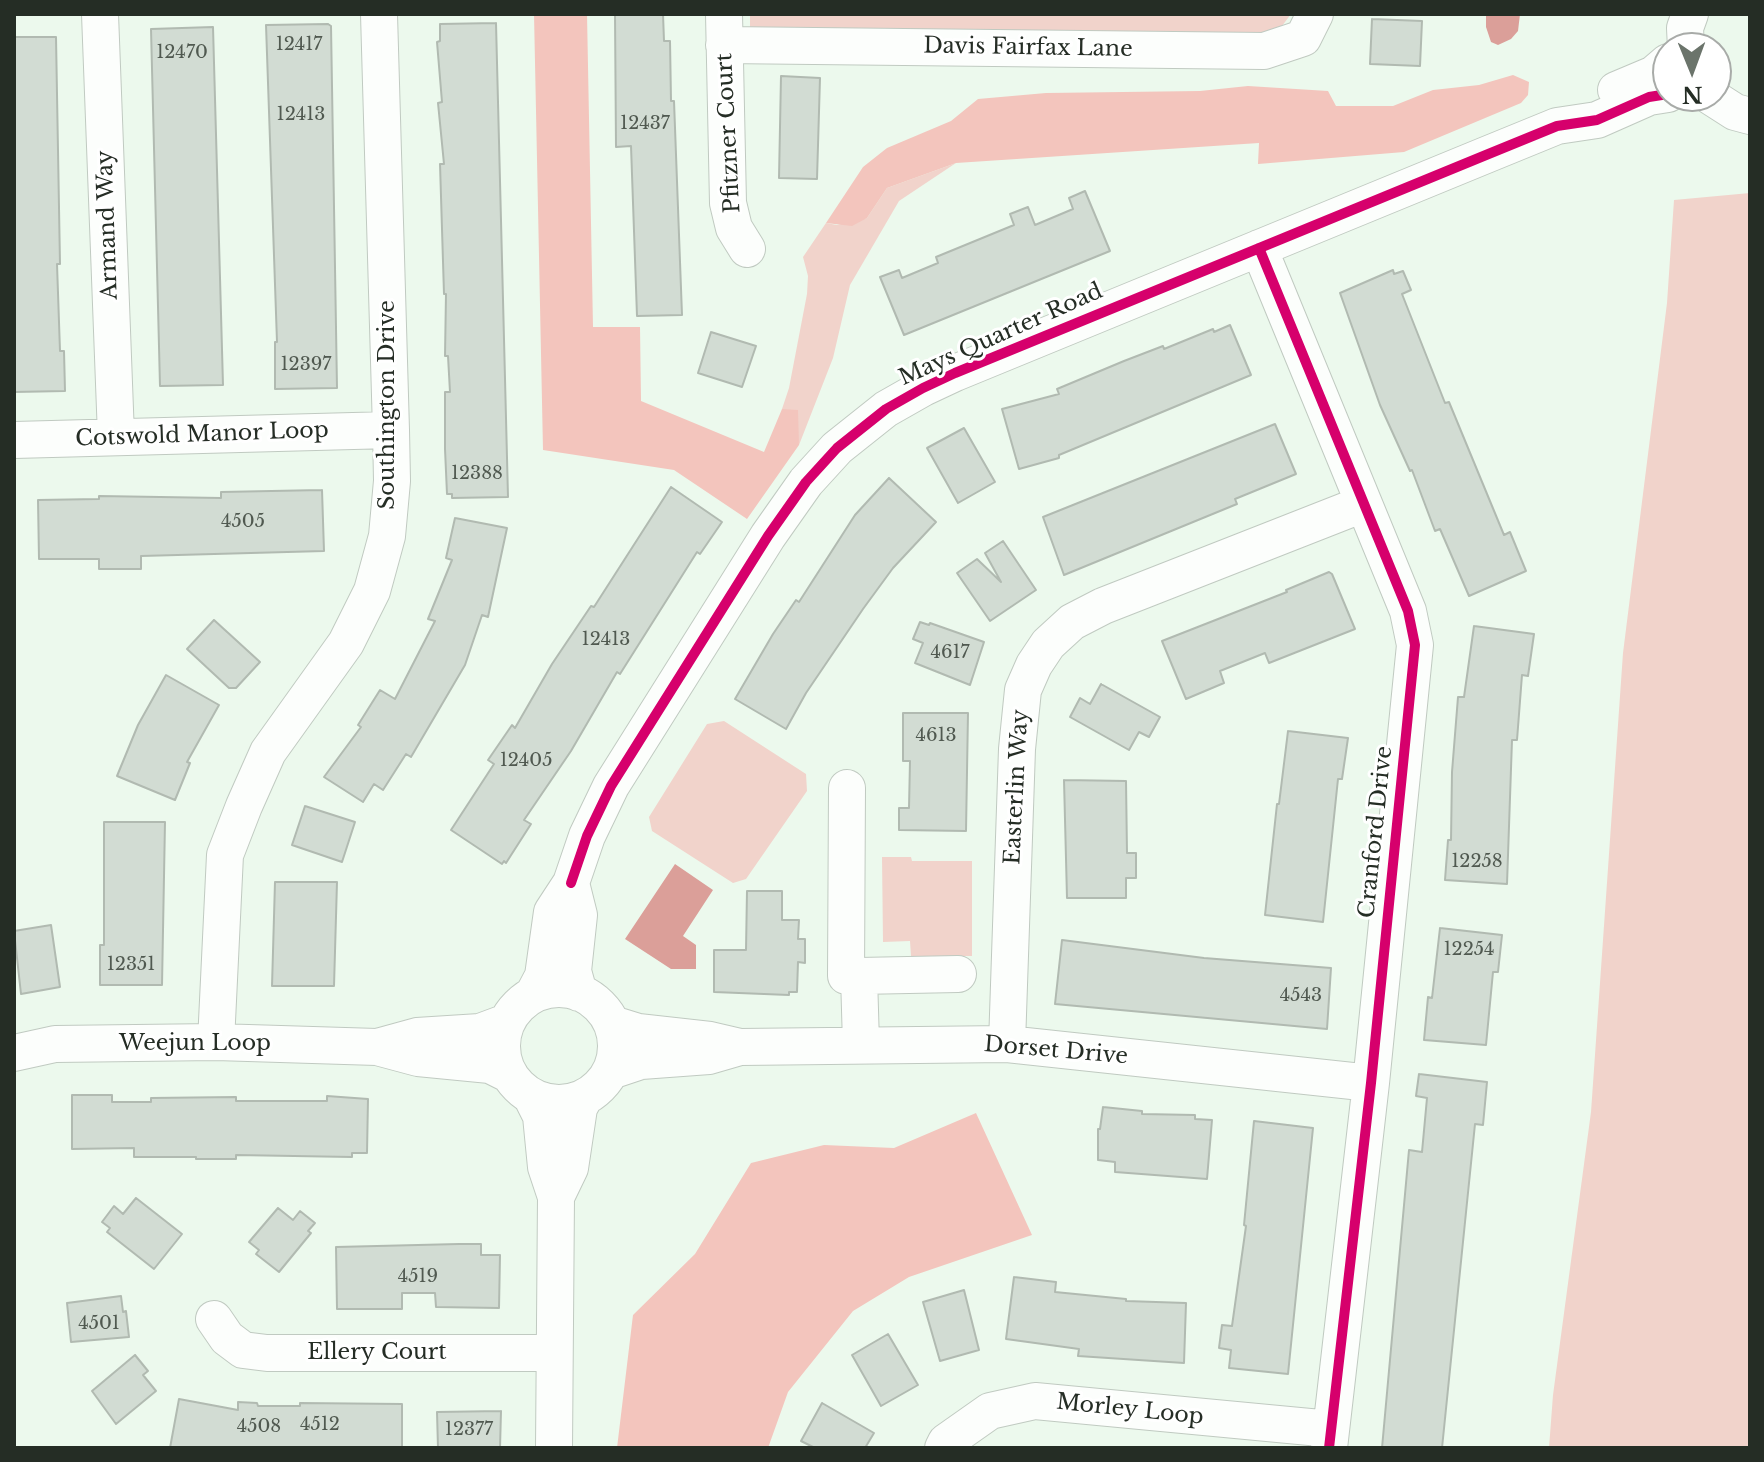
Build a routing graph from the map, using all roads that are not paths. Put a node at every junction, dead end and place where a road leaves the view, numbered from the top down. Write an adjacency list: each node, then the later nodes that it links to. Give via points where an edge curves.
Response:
1 (100, 14): 11 (street, Armand Way)
2 (379, 14): 10 (street, Southington Drive)
3 (1315, 14): 4 (street, Davis Fairfax Lane, via 1303,38 1264,51)
4 (724, 29): 9 (street, Pfitzner Court, via 728,203)
5 (1652, 75): 7 (street, Mays Quarter Road, via 1589,101)
6 (1652, 97): 7 (street, Mays Quarter Road, via 1597,120)
7 (1557, 126): 8 (street, Mays Quarter Road)
8 (1259, 248): 13 (street, Cranford Drive); 15 (street, Mays Quarter Road, via 923,388 837,448 768,536 611,786)
9 (747, 249)
10 (391, 430): 11 (street, Cotswold Manor Loop); 22 (street, Southington Drive, via 387,536 372,591 346,643 268,752 225,855)
11 (116, 436): 12 (street, Cotswold Manor Loop)
12 (14, 440)
13 (1363, 504): 24 (street, Easterlin Way, via 1103,606 1072,622 1034,665 1023,690 1017,749); 29 (street, Cranford Drive, via 1408,611 1415,645)
14 (847, 788): 17 (street, via 846,976)
15 (571, 883): 18 (street, Mays Quarter Road, via 579,915 573,971); 19 (street, Mays Quarter Road, via 552,912 543,976)
16 (958, 974): 17 (street)
17 (859, 976): 23 (street)
18 (579, 993): 19 (street, via 563,989); 21 (street, via 593,1000)
19 (533, 995): 20 (street, Mays Quarter Road)
20 (507, 1022): 25 (street, Weejun Loop, via 480,1032 417,1036); 30 (street, via 502,1049)
21 (612, 1024): 26 (street, Dorset Drive); 28 (street, via 616,1055)
22 (216, 1042): 25 (street, Weejun Loop); 27 (street, Weejun Loop, via 55,1044)
23 (861, 1044): 24 (street, Dorset Drive); 26 (street, Dorset Drive)
24 (1007, 1044): 29 (street, Dorset Drive)
25 (377, 1047): 30 (street, Weejun Loop, via 418,1058 490,1065)
26 (740, 1047): 28 (street, Dorset Drive, via 709,1056 641,1061)
27 (14, 1053)
28 (611, 1071): 31 (street)
29 (1371, 1083): 35 (street, Cranford Drive)
30 (520, 1085): 31 (street, via 548,1102); 32 (street, via 541,1116 546,1167)
31 (585, 1097): 32 (street, via 570,1168)
32 (556, 1197): 34 (street)
33 (214, 1319): 34 (street, Ellery Court, via 243,1350 267,1353)
34 (554, 1353): 36 (street)
35 (1330, 1439): 37 (street, Morley Loop, via 1035,1401 990,1411)
36 (554, 1448)
37 (943, 1448)

